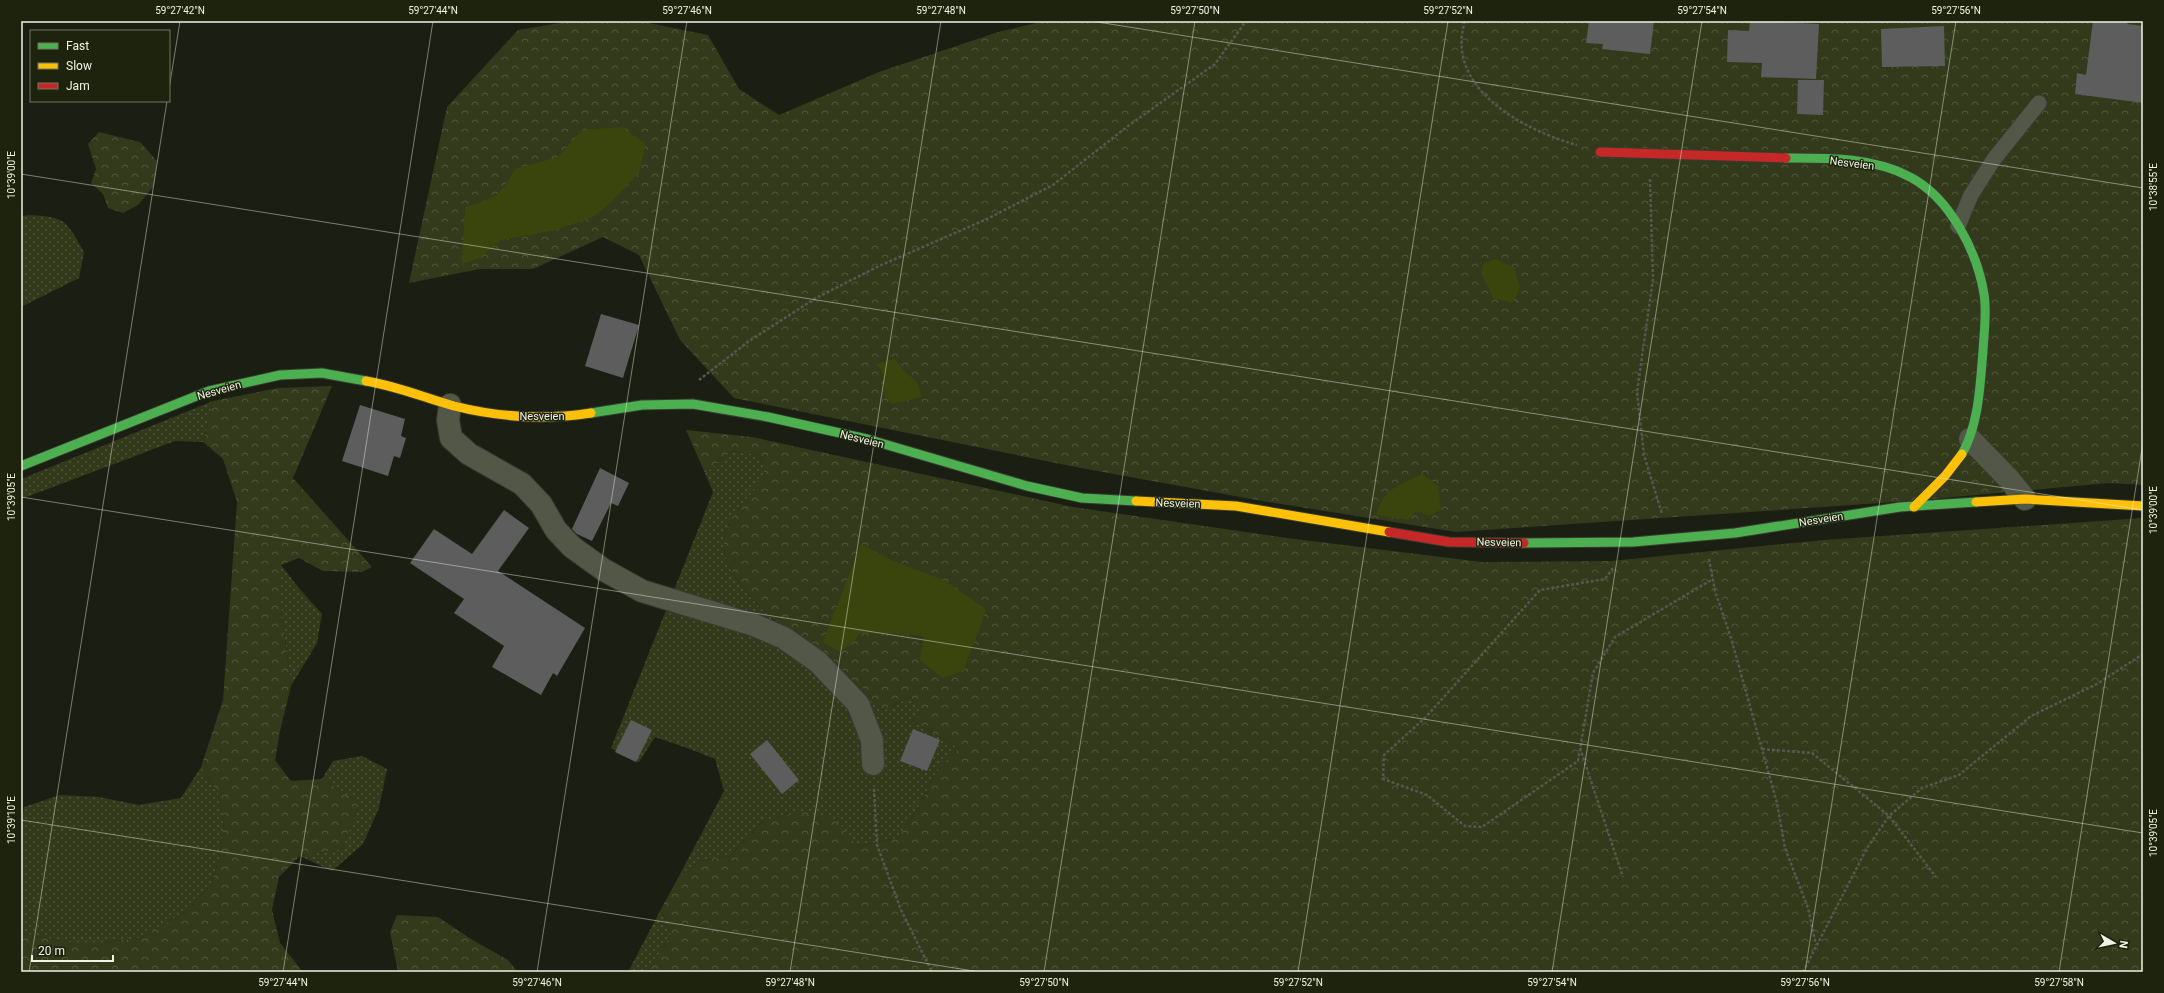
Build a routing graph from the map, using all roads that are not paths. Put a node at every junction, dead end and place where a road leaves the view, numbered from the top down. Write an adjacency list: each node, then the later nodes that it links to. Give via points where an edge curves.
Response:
1 (2039, 103): 3 (lane, via 1994,159 1971,195)
2 (1600, 152): 3 (main road, Nesveien, via 1833,160 1876,165 1910,177 1940,200)
3 (1958, 226): 5 (main road, Nesveien, via 1977,268 1984,293 1981,377)
4 (450, 405): 6 (main road, Nesveien, via 381,383 322,373 280,375 210,391); 9 (main road, Nesveien, via 518,416 571,416 642,405 693,404 867,439 1027,486 1082,498 1236,506 1449,542 1633,542); 10 (street, via 448,420 451,438 469,454 522,484 541,504 556,530 572,547 604,570 642,591 754,625 784,638 818,662 858,704 872,740)
5 (1970, 439): 7 (street); 9 (main road, Nesveien, via 1962,455)
6 (21, 466)
7 (2025, 499): 8 (main road, Nesveien); 9 (main road, Nesveien)
8 (2143, 506)
9 (1914, 507)
10 (873, 764)

